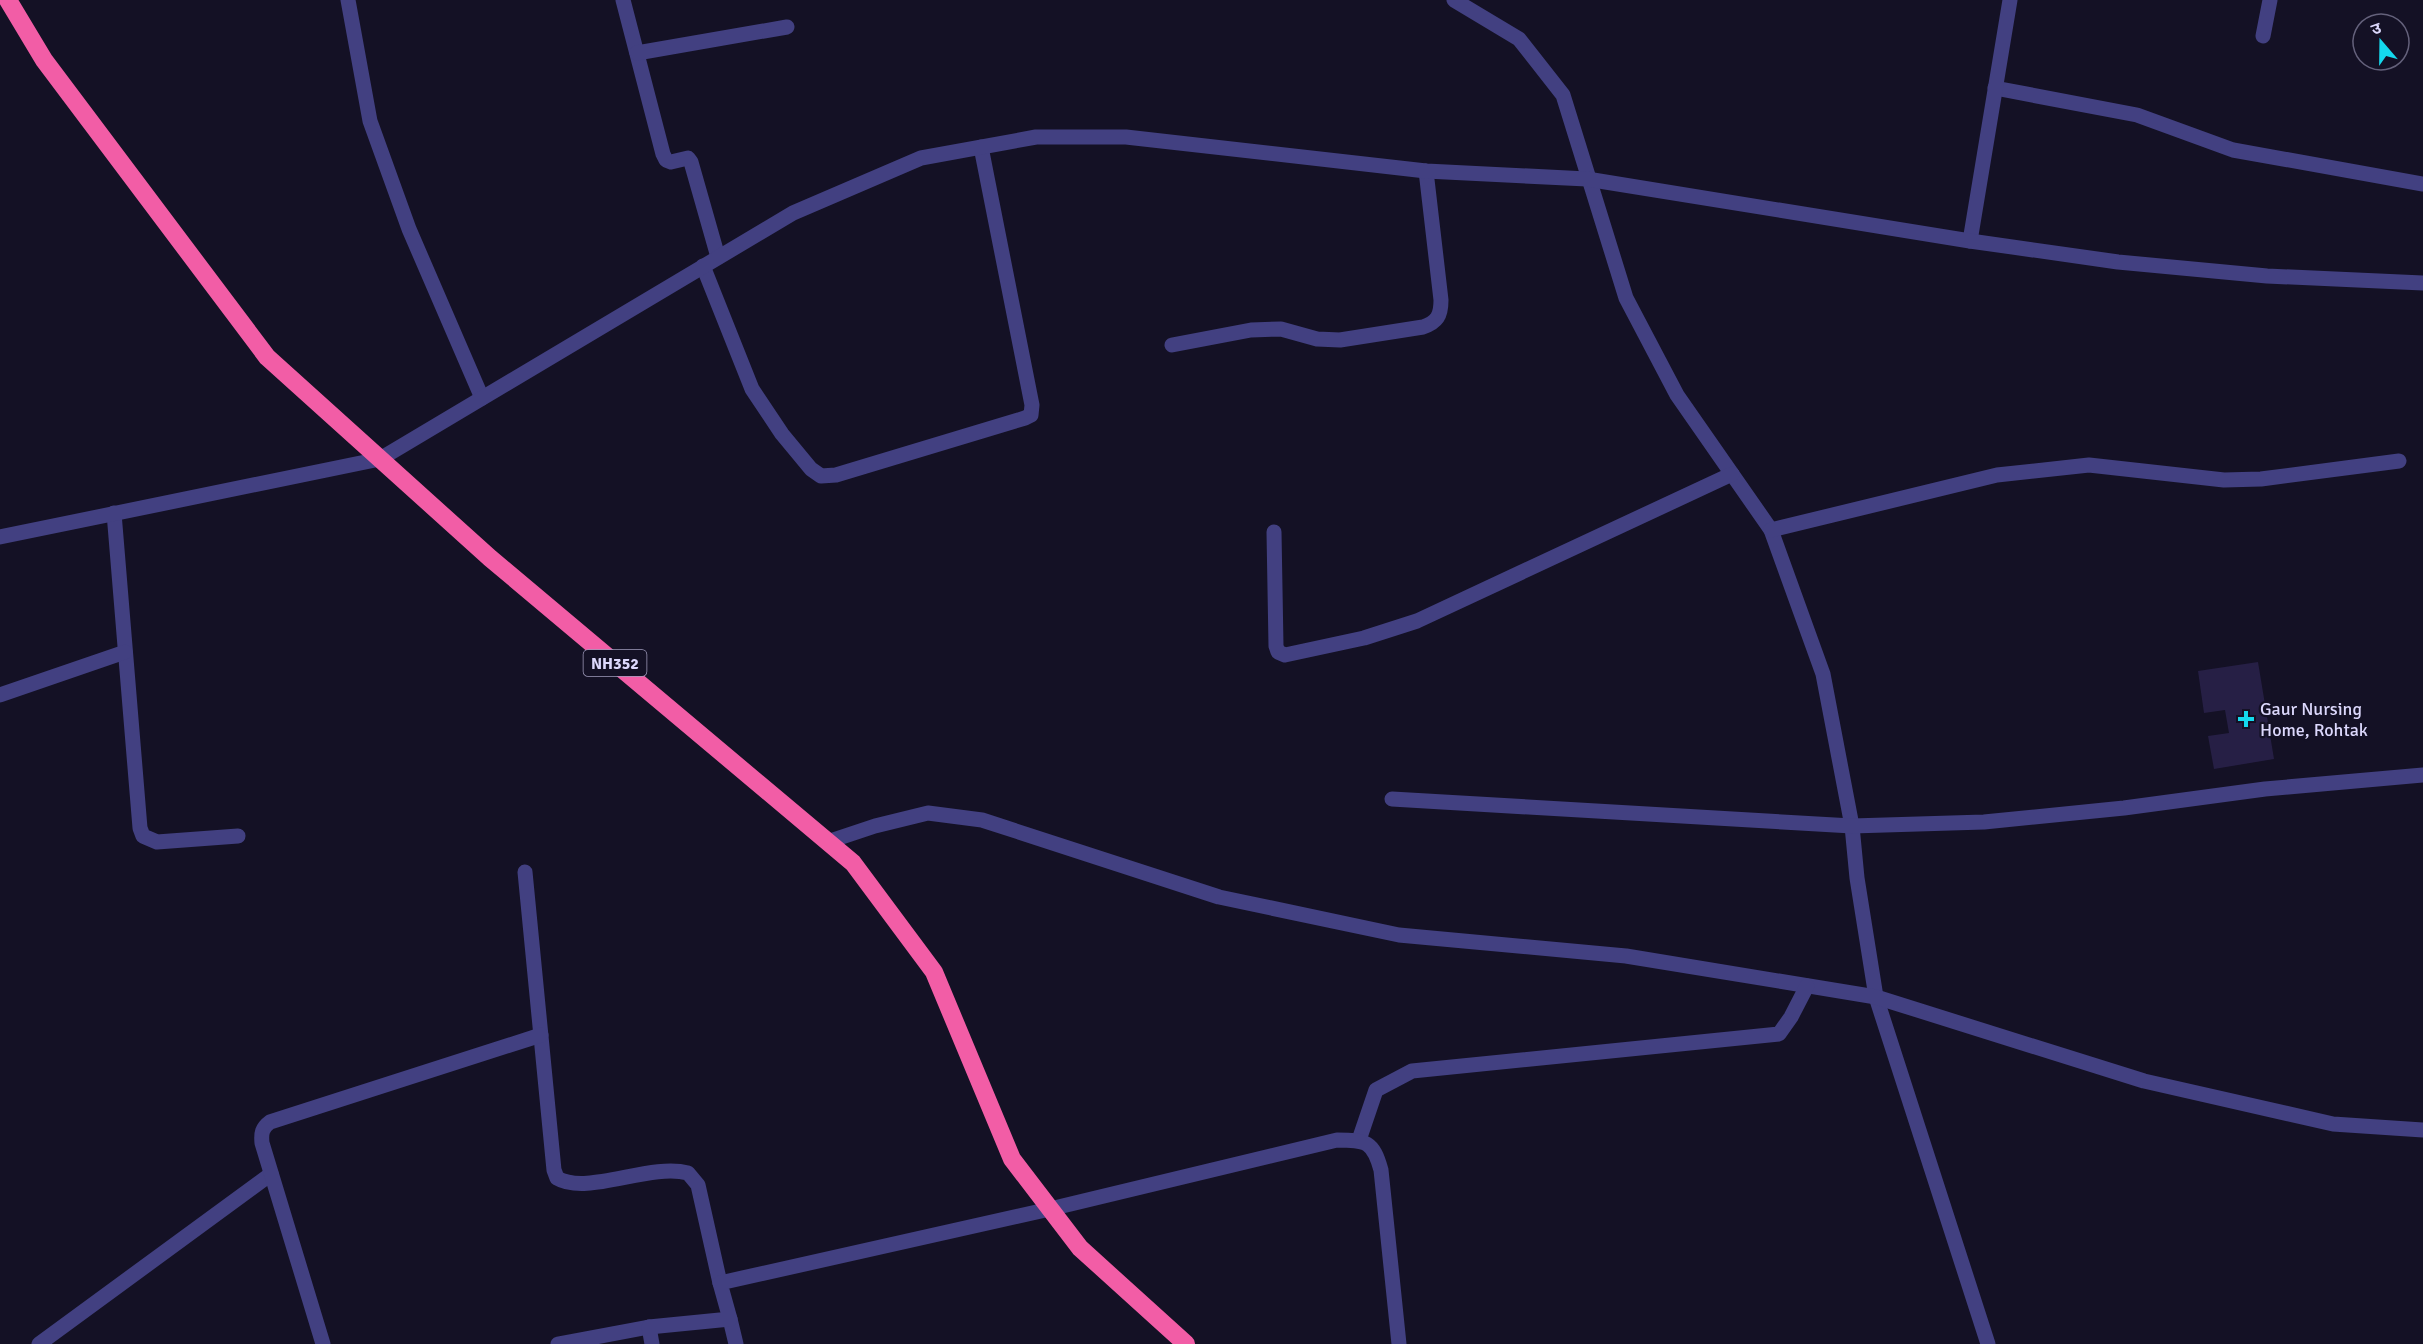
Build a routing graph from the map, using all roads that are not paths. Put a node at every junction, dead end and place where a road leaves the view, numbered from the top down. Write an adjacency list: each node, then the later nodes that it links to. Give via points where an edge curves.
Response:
1 (8, 0): 21 (highway, NH352, via 44,60 267,357)
2 (348, 0): 20 (street, via 370,122 409,229)
3 (623, 0): 9 (street)
4 (1454, 0): 13 (street, via 1519,39 1563,95)
5 (2010, 0): 10 (street)
6 (2271, 0): 8 (street)
7 (787, 27): 9 (street)
8 (2263, 36)
9 (637, 53): 16 (street, via 663,154 671,162 688,158 692,162)
10 (1995, 88): 14 (street, via 2137,115 2233,150); 15 (street)
11 (981, 147): 12 (street, via 1036,137 1126,137); 16 (street, via 921,158 793,213); 17 (street, via 1032,405 1025,418 821,476 811,470 782,434 752,388)
12 (1426, 171): 13 (street); 19 (street, via 1441,300 1441,312 1435,322 1340,340 1317,339 1281,329 1251,330)
13 (1587, 179): 15 (street); 23 (street, via 1626,298 1677,395)
14 (2423, 184)
15 (1970, 241): 18 (street, via 2118,262 2267,276)
16 (718, 257): 17 (street)
17 (703, 266): 20 (street)
18 (2423, 283)
19 (1172, 345)
20 (482, 398): 21 (street)
21 (380, 459): 24 (street); 34 (highway, NH352, via 490,558)
22 (2399, 461): 25 (street, via 2242,480 2089,465 1997,476)
23 (1732, 474): 25 (street); 26 (street, via 1417,621 1294,654 1278,652 1276,646)
24 (114, 513): 27 (street); 28 (street)
25 (1771, 530): 32 (street, via 1823,674)
26 (1274, 532)
27 (0, 537)
28 (125, 652): 29 (street); 33 (street, via 143,836 157,842)
29 (0, 695)
30 (2423, 775): 32 (street, via 1984,822)
31 (1392, 799): 32 (street)
32 (1852, 826): 37 (street)
33 (238, 836)
34 (827, 842): 36 (street, via 928,813 982,820 1219,897 1399,935 1626,956); 42 (highway, NH352, via 853,863 934,972 1012,1159)
35 (525, 872): 38 (street)
36 (1807, 986): 37 (street); 40 (street, via 1779,1034 1412,1071 1376,1090)
37 (1876, 997): 39 (street, via 2145,1081 2334,1124); 53 (street)
38 (541, 1035): 41 (street, via 270,1122 261,1135); 43 (street, via 557,1178 575,1185 663,1170 688,1173 698,1185)
39 (2423, 1130)
40 (1359, 1140): 42 (street, via 1337,1140); 52 (street, via 1376,1150 1381,1170)
41 (271, 1174): 46 (street); 47 (street)
42 (1050, 1209): 43 (street); 51 (highway, NH352, via 1080,1248)
43 (720, 1282): 44 (street)
44 (730, 1319): 45 (street); 50 (street)
45 (649, 1327): 48 (street); 49 (street)
46 (39, 1344)
47 (323, 1344)
48 (558, 1344)
49 (652, 1344)
50 (736, 1344)
51 (1186, 1344)
52 (1399, 1344)
53 (1988, 1344)

